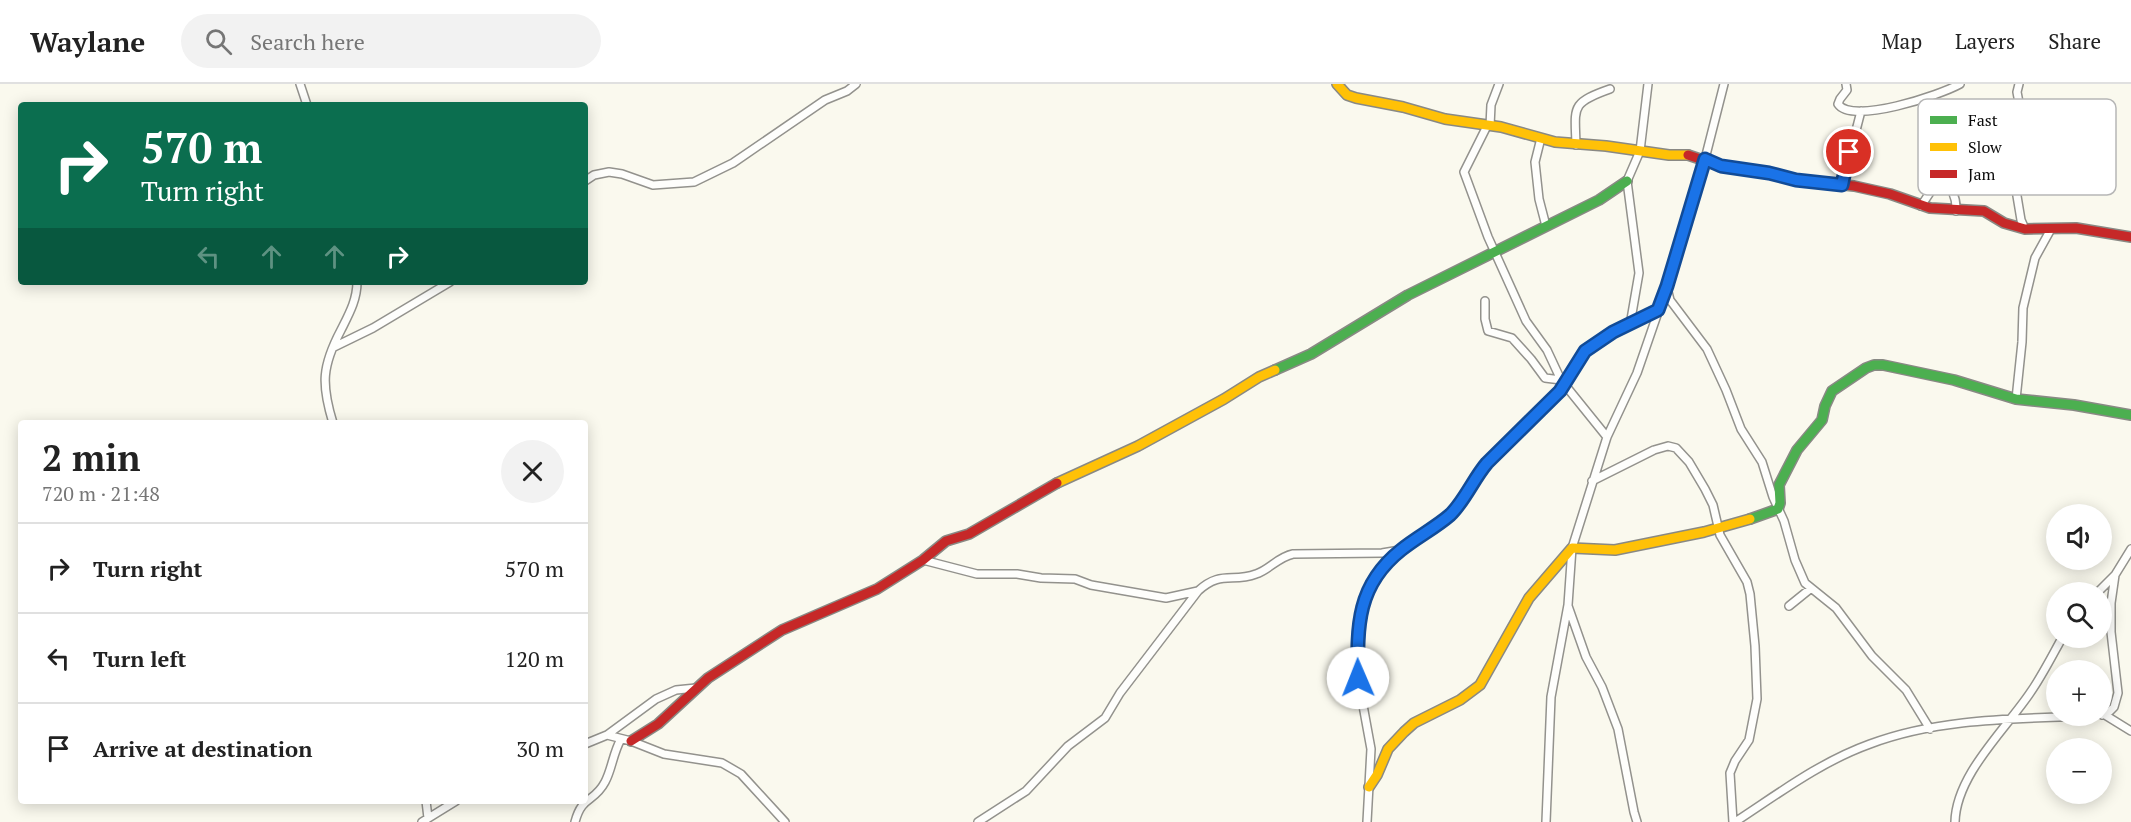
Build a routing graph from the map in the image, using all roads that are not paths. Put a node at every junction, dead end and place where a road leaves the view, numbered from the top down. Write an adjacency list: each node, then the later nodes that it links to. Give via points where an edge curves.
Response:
1 (300, 84): 14 (street)
2 (856, 84): 21 (street, via 825,100 733,163 694,182 653,185 609,172)
3 (1337, 84): 16 (street, via 1356,99)
4 (1499, 84): 16 (street)
5 (1648, 84): 19 (street)
6 (1724, 84): 20 (street)
7 (1846, 84): 15 (street, via 1838,105 1849,112)
8 (1960, 84): 11 (street)
9 (2019, 84): 12 (street)
10 (1610, 89): 18 (street, via 1577,106)
11 (1924, 99)
12 (2018, 99)
13 (1918, 101): 15 (street)
14 (306, 102)
15 (1861, 111): 23 (street)
16 (1488, 126): 17 (street); 33 (street, via 1464,172)
17 (1541, 138): 18 (street); 29 (street, via 1535,162)
18 (1576, 146): 19 (street)
19 (1640, 151): 20 (street); 22 (street)
20 (1705, 159): 23 (street, via 1721,166); 36 (street)
21 (588, 179)
22 (1628, 182): 29 (street); 39 (street, via 1639,273)
23 (1842, 185): 27 (street, via 1890,194)
24 (1930, 195): 27 (street)
25 (1954, 195): 28 (street)
26 (2017, 195): 30 (street)
27 (1921, 206): 28 (street)
28 (1956, 211): 30 (street, via 1984,211)
29 (1546, 226): 33 (street)
30 (2025, 229): 31 (street)
31 (2051, 229): 32 (street, via 2076,228); 42 (street, via 2035,258 2023,308)
32 (2131, 237)
33 (1494, 251): 41 (street, via 1526,321 1547,350); 52 (street, via 1408,295 1311,354 1258,376 1138,446 1062,480 969,534 946,541)
34 (357, 285): 40 (street, via 354,303)
35 (446, 285): 40 (street)
36 (1667, 286): 38 (street); 47 (street, via 1670,300 1698,335 1714,364 1741,429 1762,462)
37 (1485, 301): 41 (street, via 1488,331 1512,338 1545,378)
38 (1658, 310): 39 (street); 45 (street, via 1640,364)
39 (1630, 325): 41 (street, via 1585,351)
40 (334, 347): 44 (street, via 325,371 324,390)
41 (1562, 382): 45 (street); 50 (street, via 1543,409 1476,475 1455,510)
42 (2016, 399): 43 (street); 47 (street, via 1963,382 1877,364 1866,368 1832,391 1822,420 1797,450 1779,485)
43 (2131, 415)
44 (332, 420)
45 (1607, 437): 46 (street)
46 (1592, 481): 48 (street, via 1653,451 1672,446 1684,455 1705,489); 49 (street)
47 (1778, 509): 48 (street); 55 (street, via 1795,560)
48 (1719, 529): 49 (street, via 1609,551); 82 (street, via 1749,587 1757,672 1757,699 1749,740 1730,773)
49 (1572, 548): 57 (street); 70 (street, via 1529,598 1480,684 1404,732 1388,749)
50 (1402, 549): 56 (street, via 1382,553 1293,554 1256,574 1220,578); 70 (street, via 1372,582 1360,615 1358,678 1371,749)
51 (2131, 549): 53 (street)
52 (923, 560): 56 (street, via 977,574 1075,579 1166,598); 60 (street, via 858,599 782,630)
53 (2115, 575): 54 (street); 61 (street, via 2111,632 2118,693)
54 (2108, 582)
55 (1810, 589): 58 (street); 65 (street, via 1836,608 1872,656 1906,690)
56 (1198, 591): 78 (street, via 1105,718 1068,746 1026,791)
57 (1568, 605): 80 (street, via 1551,697); 81 (street, via 1618,729)
58 (1789, 606)
59 (2056, 648): 63 (street)
60 (696, 688): 67 (street, via 676,690 656,699); 68 (street, via 658,724)
61 (2112, 708)
62 (2046, 717): 63 (street)
63 (2012, 718): 65 (street); 83 (street, via 1977,764 1958,801)
64 (2112, 720): 66 (street)
65 (1930, 729): 82 (street, via 1895,735 1848,753 1801,777)
66 (2131, 731)
67 (607, 735): 68 (street); 69 (street)
68 (626, 740): 71 (street, via 614,752 598,793); 77 (street, via 664,754 734,768)
69 (588, 743)
70 (1369, 787): 79 (street)
71 (588, 799)
72 (426, 804): 75 (street)
73 (451, 804): 75 (street)
74 (582, 804): 76 (street)
75 (425, 820)
76 (575, 822)
77 (785, 822)
78 (978, 822)
79 (1367, 822)
80 (1546, 822)
81 (1637, 822)
82 (1734, 822)
83 (1955, 822)

